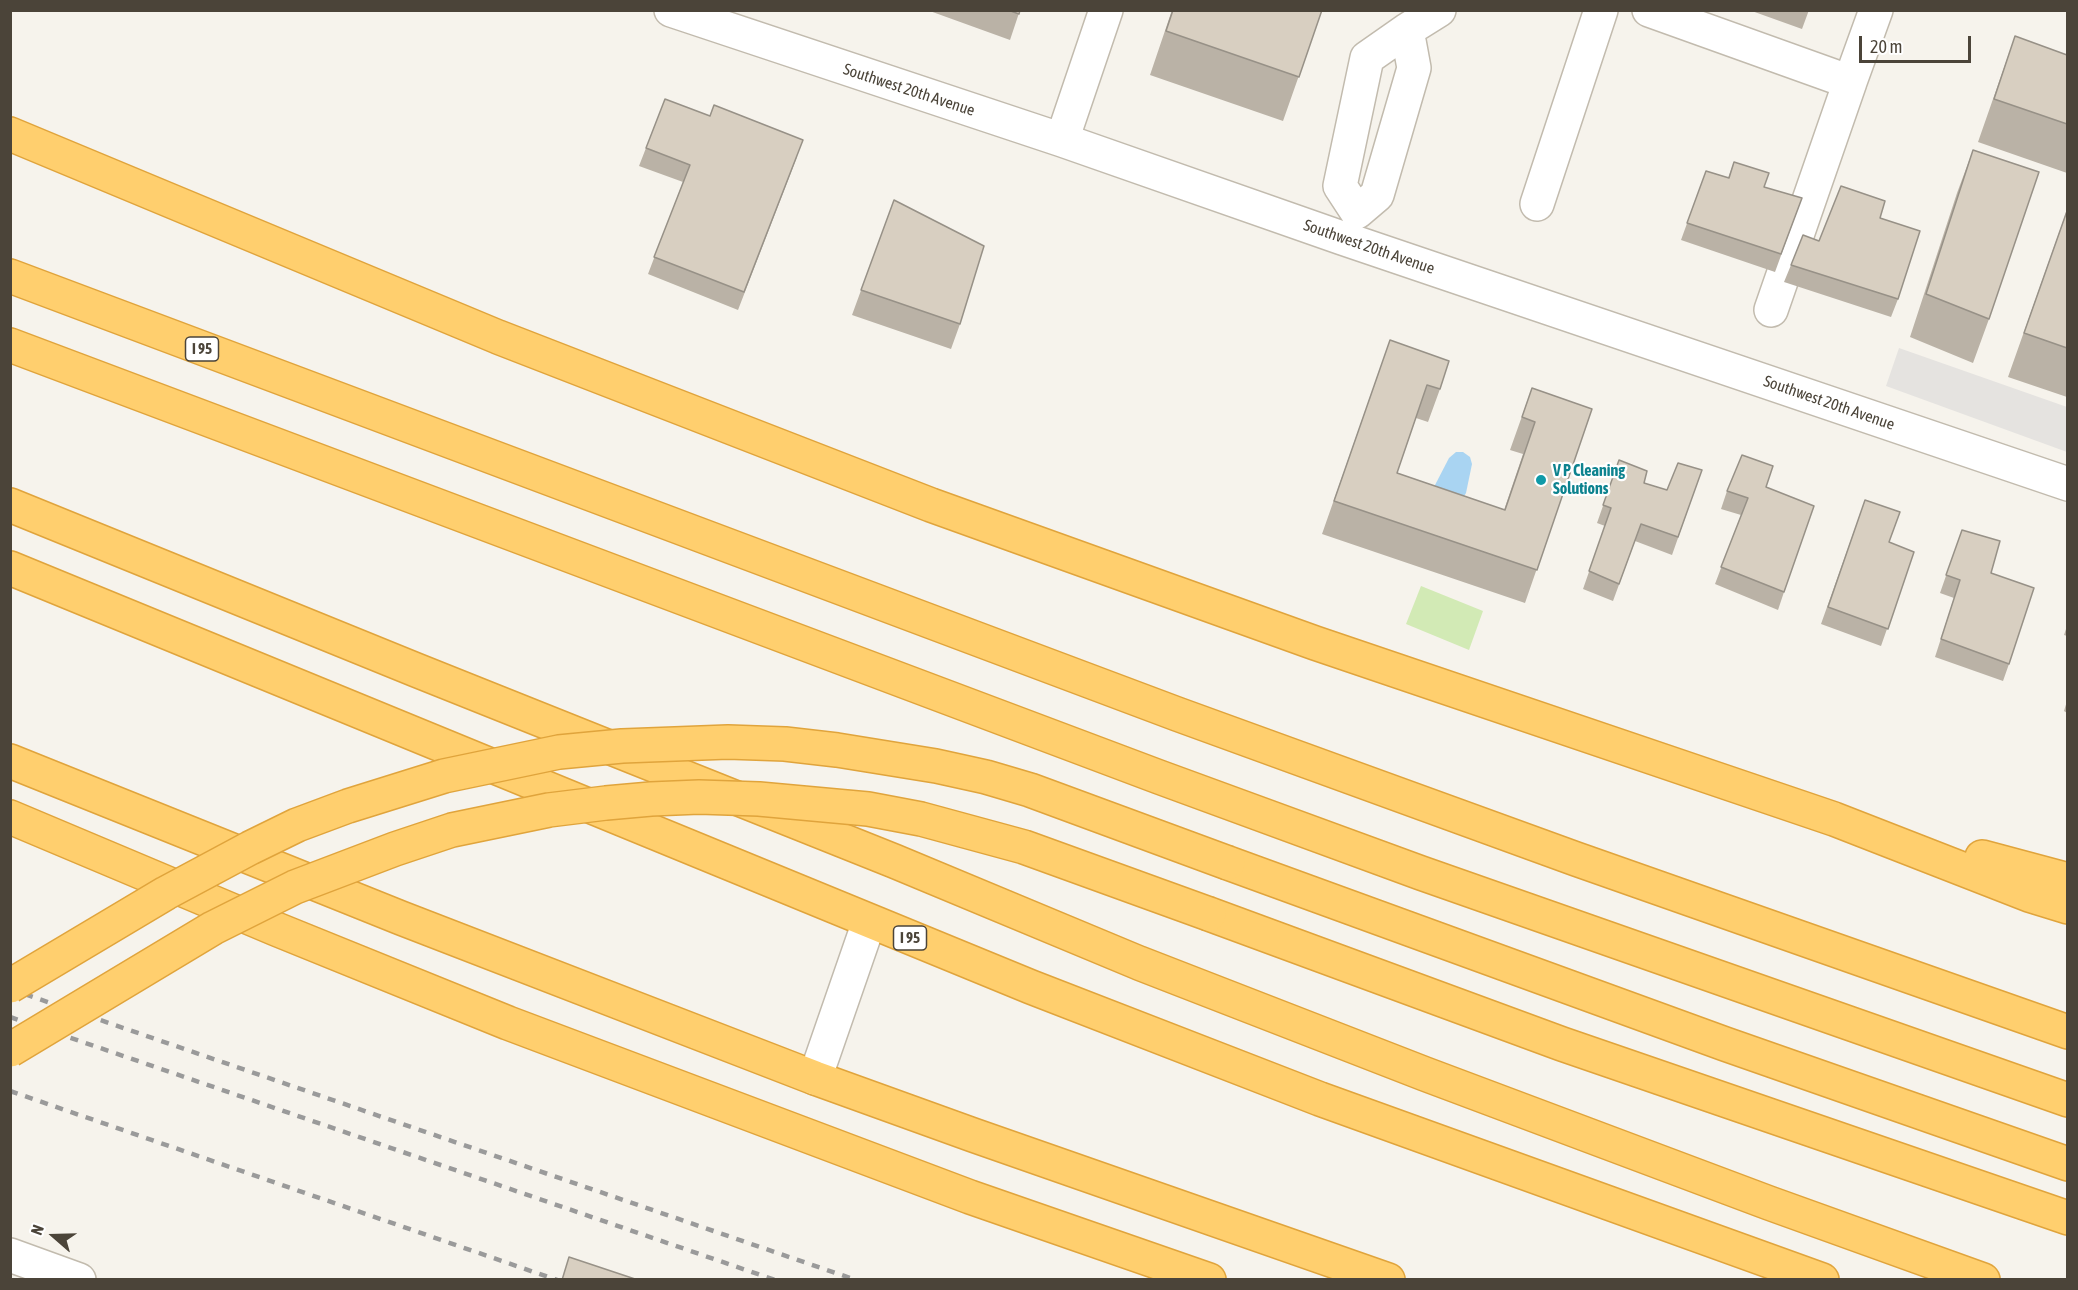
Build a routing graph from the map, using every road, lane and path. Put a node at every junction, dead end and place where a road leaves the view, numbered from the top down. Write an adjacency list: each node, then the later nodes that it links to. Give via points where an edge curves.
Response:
1 (671, 10): 10 (street, Southwest 20th Avenue)
2 (1106, 10): 10 (street)
3 (1439, 10): 7 (street)
4 (1601, 10): 11 (street)
5 (1649, 10): 8 (street)
6 (1876, 10): 8 (street)
7 (1407, 30): 12 (street, via 1414,68 1377,195); 12 (street, via 1367,58 1340,186)
8 (1850, 82): 14 (street)
9 (10, 134): 21 (highway, via 498,337 931,505 1293,635)
10 (1062, 140): 12 (street, Southwest 20th Avenue)
11 (1537, 204)
12 (1349, 225): 16 (street, Southwest 20th Avenue)
13 (10, 276): 26 (highway, I 95, via 1177,714)
14 (1771, 310)
15 (10, 345): 29 (highway, via 1181,785)
16 (2067, 484)
17 (10, 505): 37 (highway, via 1139,963 1425,1074)
18 (10, 568): 24 (highway, I 95)
19 (10, 761): 28 (highway)
20 (10, 817): 34 (highway, via 530,1031 959,1193)
21 (1834, 819): 22 (highway); 23 (highway)
22 (2067, 880)
23 (2067, 907)
24 (869, 922): 28 (street); 36 (highway, I 95, via 1320,1099)
25 (10, 986): 30 (highway, bridge, via 166,893 297,825 444,776 559,752 622,746 785,744 936,766 1030,790)
26 (2067, 1032)
27 (10, 1050): 31 (highway, bridge, via 213,927 295,887 452,830 606,803 699,797 759,799 910,817 1024,847 1573,1048)
28 (815, 1078): 35 (highway)
29 (2067, 1100)
30 (2067, 1164)
31 (2067, 1218)
32 (10, 1255): 33 (street)
33 (79, 1280)
34 (1209, 1280)
35 (1388, 1280)
36 (1822, 1280)
37 (1983, 1280)

